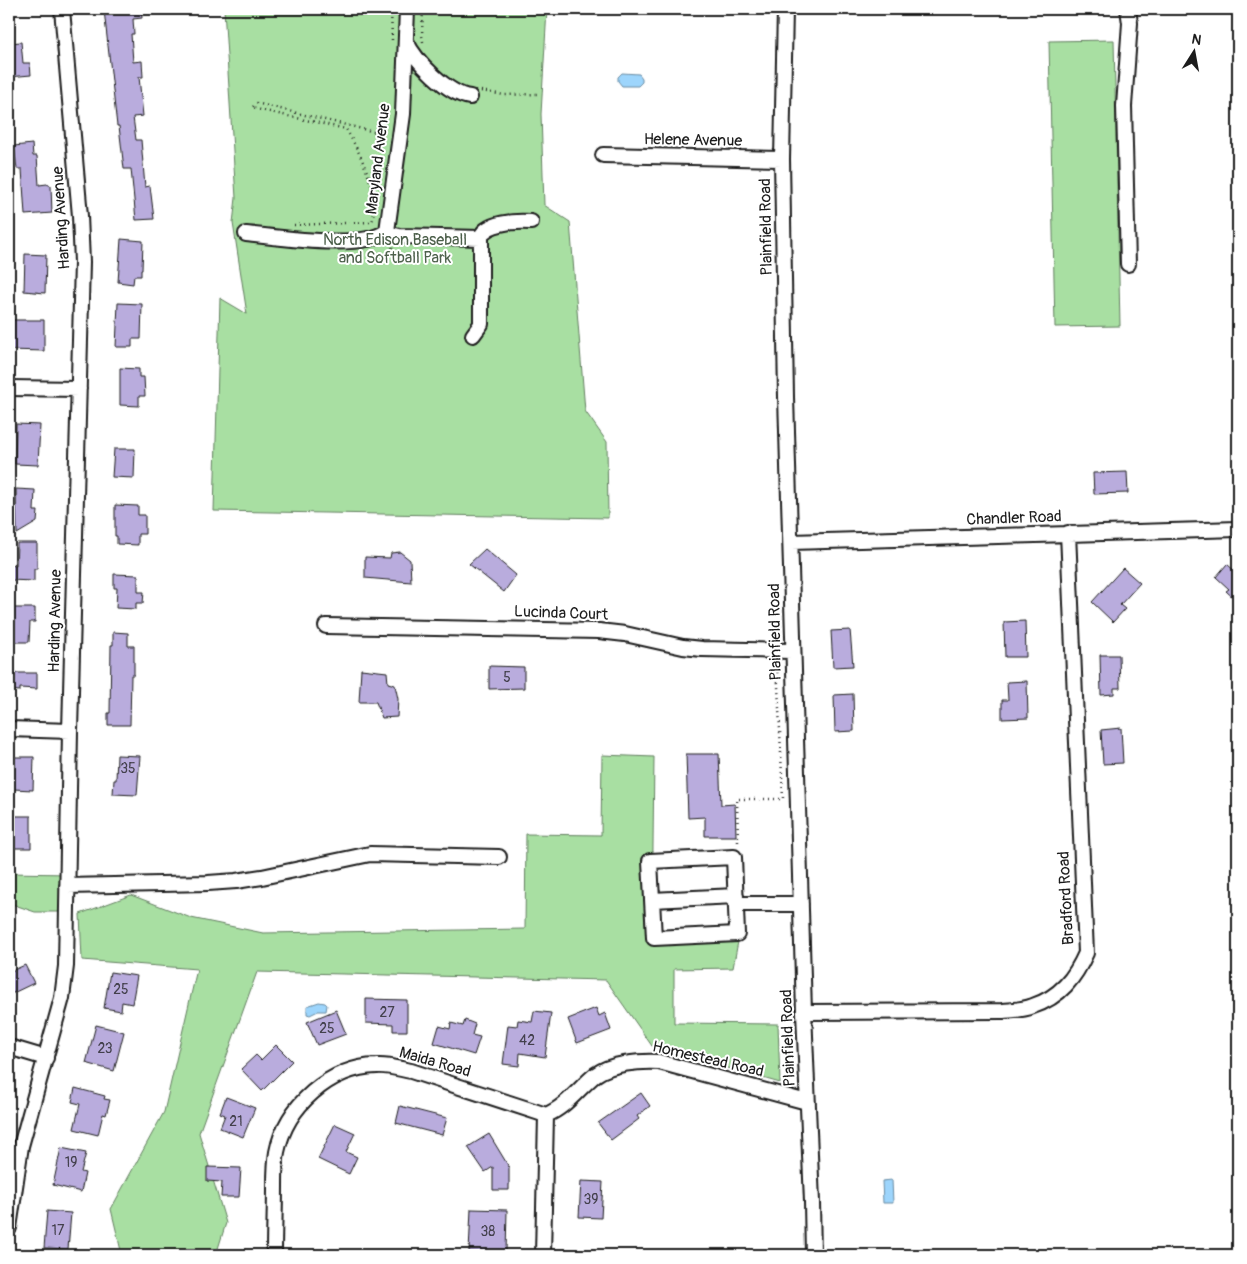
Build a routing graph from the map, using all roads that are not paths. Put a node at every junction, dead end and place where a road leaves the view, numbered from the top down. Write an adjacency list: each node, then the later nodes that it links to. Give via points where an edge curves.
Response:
1 (62, 9): 16 (street, Harding Avenue, via 80,216)
2 (406, 9): 5 (street, Maryland Avenue)
3 (785, 9): 8 (street, Plainfield Road)
4 (1128, 9): 13 (street, via 1130,23 1124,106)
5 (399, 42): 6 (street, via 455,91); 10 (street, Maryland Avenue, via 403,114)
6 (475, 94)
7 (603, 155): 8 (street, Helene Avenue)
8 (782, 159): 19 (street, Plainfield Road)
9 (530, 222): 12 (street, via 511,222 487,228)
10 (387, 231): 11 (street, Maryland Avenue, via 374,237 338,242); 12 (street, via 399,236)
11 (246, 234)
12 (481, 238): 14 (street, via 481,324)
13 (1128, 264)
14 (473, 335)
15 (9, 388): 16 (street)
16 (79, 389): 23 (street, Harding Avenue)
17 (1238, 529): 18 (street, Chandler Road)
18 (1068, 534): 19 (street, Chandler Road); 29 (street, Bradford Road, via 1086,953 1078,971 1062,991 1033,1006 1003,1011)
19 (791, 542): 21 (street, Plainfield Road)
20 (326, 626): 21 (street, Lucinda Court, via 599,631 702,649)
21 (792, 651): 28 (street, Plainfield Road)
22 (9, 729): 23 (street)
23 (70, 731): 25 (street, Harding Avenue)
24 (499, 857): 25 (street, via 370,854 236,881)
25 (67, 886): 31 (street, Harding Avenue, via 65,982)
26 (652, 900): 27 (street); 27 (street, via 654,938 736,934); 27 (street, via 650,861 734,858)
27 (736, 900): 28 (street)
28 (801, 904): 29 (street, Plainfield Road)
29 (804, 1012): 32 (street, Plainfield Road)
30 (9, 1048): 31 (street)
31 (46, 1058): 34 (street, Harding Avenue, via 21,1146)
32 (807, 1102): 33 (street, Homestead Road, via 659,1062 639,1061 597,1074); 37 (street, Plainfield Road)
33 (546, 1114): 35 (street, Maida Road, via 411,1071 377,1066 334,1077 315,1088 283,1131 276,1152); 36 (street)
34 (9, 1228)
35 (274, 1255)
36 (543, 1255)
37 (813, 1255)

